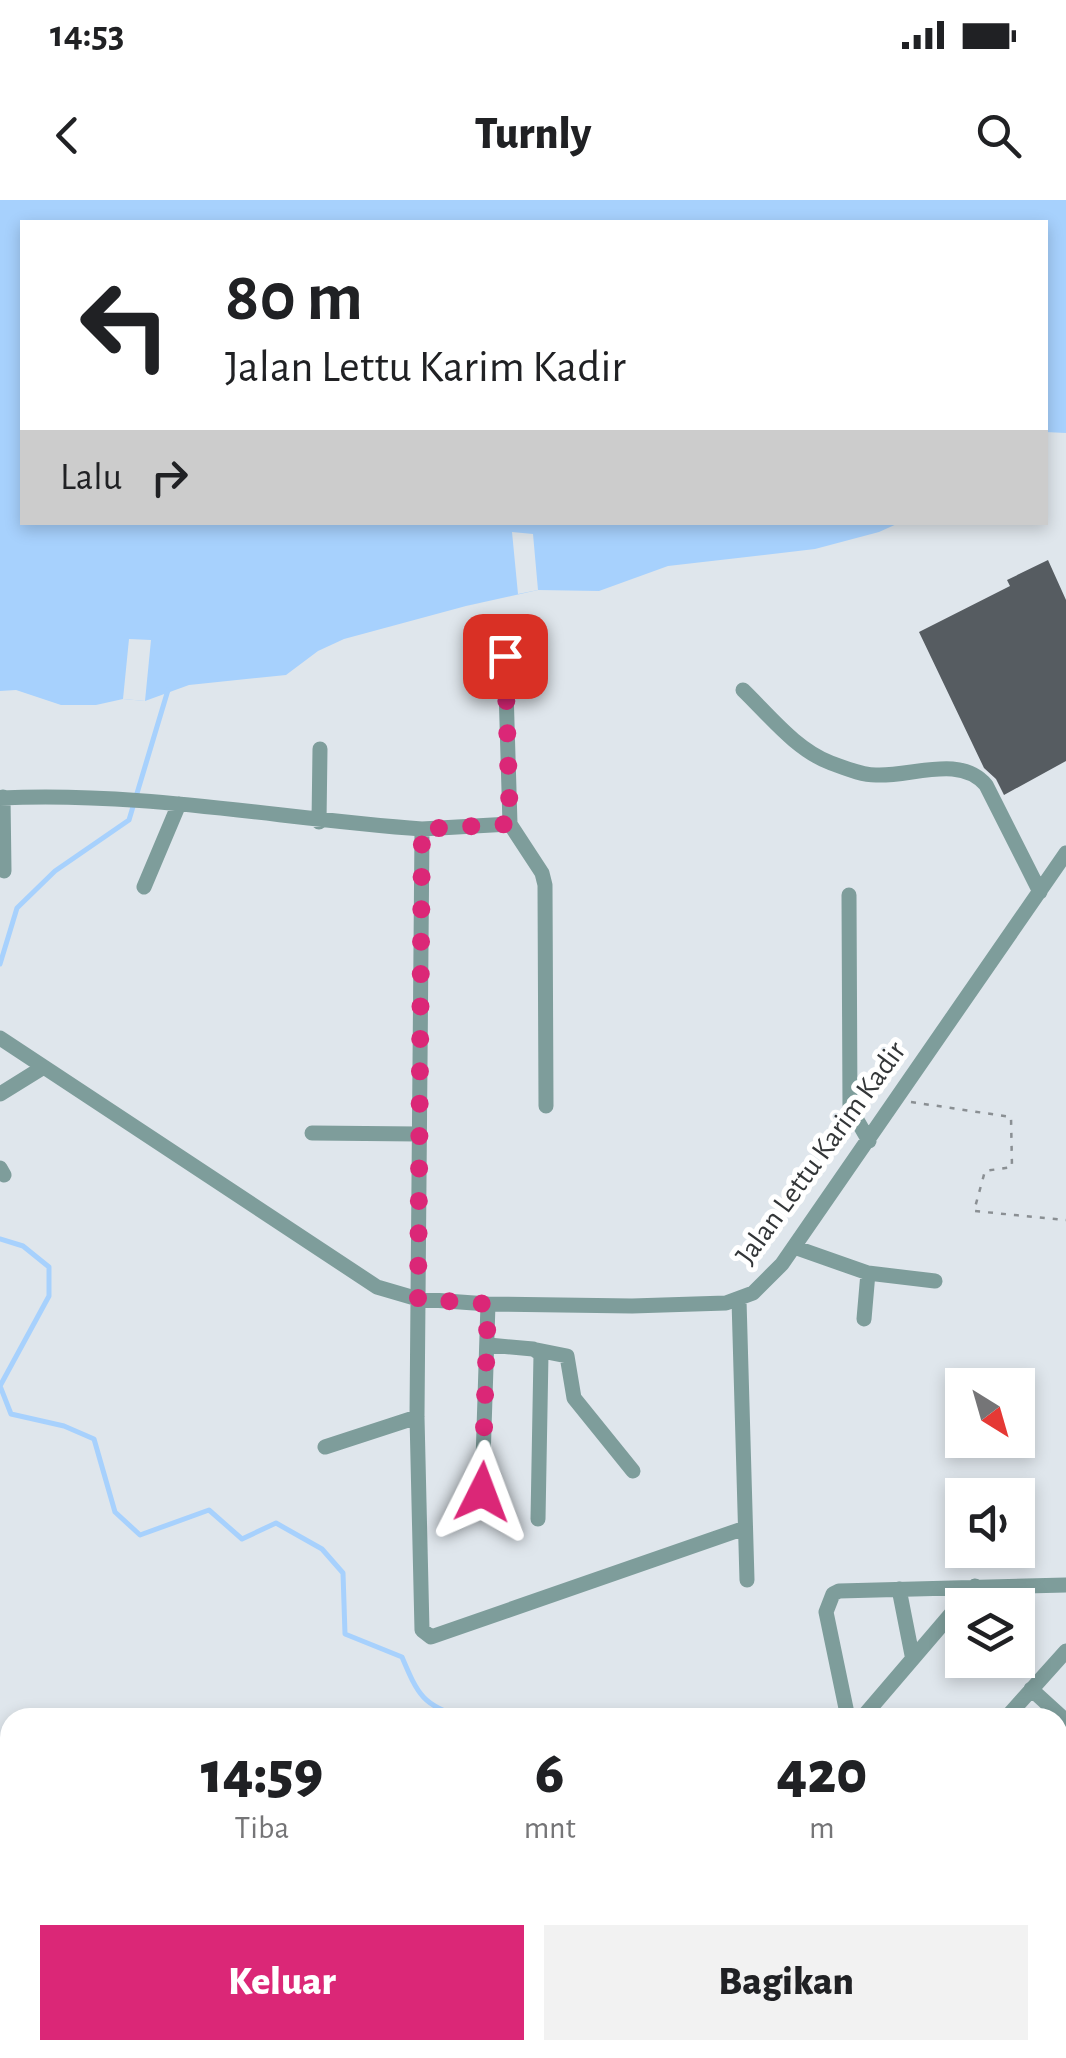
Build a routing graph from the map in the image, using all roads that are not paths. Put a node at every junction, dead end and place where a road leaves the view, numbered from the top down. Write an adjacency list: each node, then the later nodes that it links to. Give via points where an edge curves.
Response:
1 (505, 656): 7 (street)
2 (742, 690): 12 (street, via 829,762 871,775 975,773)
3 (320, 749): 6 (street)
4 (2, 798): 5 (street); 10 (street)
5 (179, 804): 6 (street); 11 (street)
6 (319, 822): 8 (street)
7 (510, 824): 8 (street); 17 (street, via 545,885)
8 (422, 829): 19 (street)
9 (1066, 853): 12 (street, Jalan Lettu Karim Kadir)
10 (4, 871)
11 (144, 887)
12 (1040, 892): 20 (street, Jalan Lettu Karim Kadir)
13 (848, 895): 20 (street, via 850,1108)
14 (0, 1038): 15 (street, Jalan Lettu Karim Kadir)
15 (42, 1068): 16 (street); 24 (street, Jalan Lettu Karim Kadir, via 360,1278)
16 (0, 1094)
17 (546, 1106)
18 (312, 1133): 19 (street)
19 (418, 1134): 24 (street)
20 (870, 1141): 21 (street, Jalan Lettu Karim Kadir)
21 (794, 1247): 22 (street); 25 (street, Jalan Lettu Karim Kadir, via 764,1285)
22 (868, 1274): 23 (street); 27 (street)
23 (935, 1280)
24 (418, 1299): 26 (street, Jalan Lettu Karim Kadir); 30 (street)
25 (739, 1300): 26 (street, Jalan Lettu Karim Kadir); 35 (street)
26 (488, 1304): 28 (street)
27 (864, 1319)
28 (489, 1345): 29 (street); 33 (street)
29 (537, 1350): 32 (street, via 567,1356 574,1398); 34 (street)
30 (416, 1418): 31 (street); 35 (street, via 422,1630 431,1637)
31 (325, 1447)
32 (632, 1471)
33 (482, 1492)
34 (538, 1520)
35 (745, 1528): 36 (street)
36 (747, 1580)
37 (1066, 1585): 38 (street)
38 (975, 1586): 39 (street); 41 (street)
39 (899, 1589): 41 (street); 43 (street, via 839,1591 829,1599)
40 (1066, 1651): 42 (street)
41 (912, 1655): 44 (street)
42 (1032, 1689): 45 (street); 46 (street)
43 (846, 1708)
44 (870, 1708)
45 (1015, 1708)
46 (1052, 1708)

